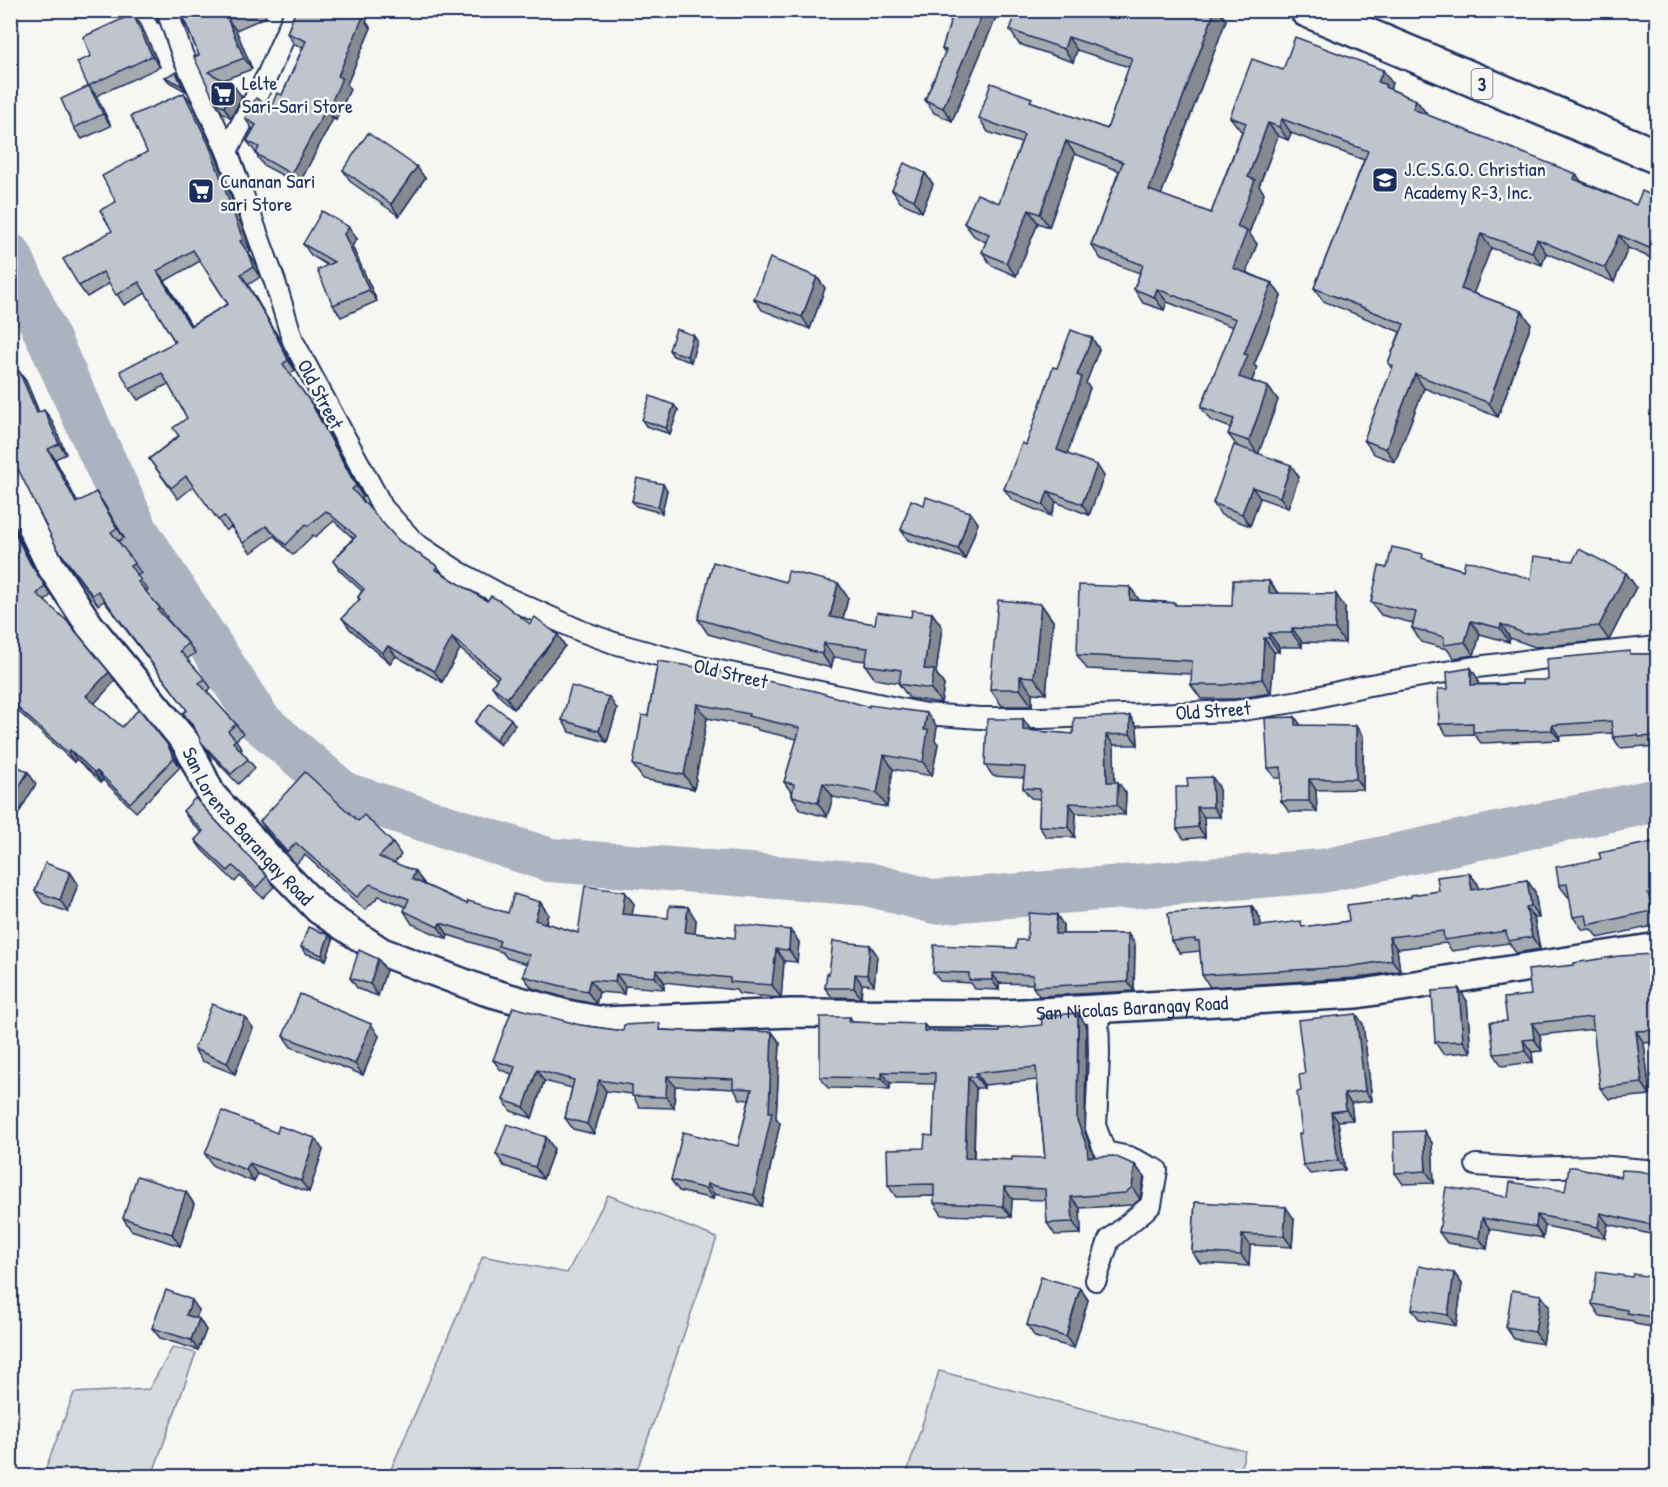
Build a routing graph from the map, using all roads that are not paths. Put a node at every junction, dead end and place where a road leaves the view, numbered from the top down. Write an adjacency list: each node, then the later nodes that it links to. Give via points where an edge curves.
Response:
1 (167, 10): 4 (street, Old Street, via 182,54)
2 (296, 10): 4 (street)
3 (1307, 10): 5 (highway, 3)
4 (227, 151): 7 (street, Old Street, via 293,341 383,508 415,543 459,572 505,597 615,643 700,667 904,710 980,718 1236,711 1469,668)
5 (1658, 157)
6 (10, 483): 10 (street, San Lorenzo Barangay Road, via 50,565 90,626 187,744 211,794 319,910 382,952 485,992)
7 (1658, 647)
8 (1658, 947): 9 (street, San Nicolas Barangay Road, via 1357,994)
9 (1098, 1008): 10 (street, San Nicolas Barangay Road, via 1005,1014 791,1012); 13 (street, via 1096,1128 1100,1142 1106,1152 1130,1157 1157,1170 1151,1205 1109,1240)
10 (603, 1021)
11 (1476, 1165): 12 (street)
12 (1658, 1171)
13 (1096, 1280)

